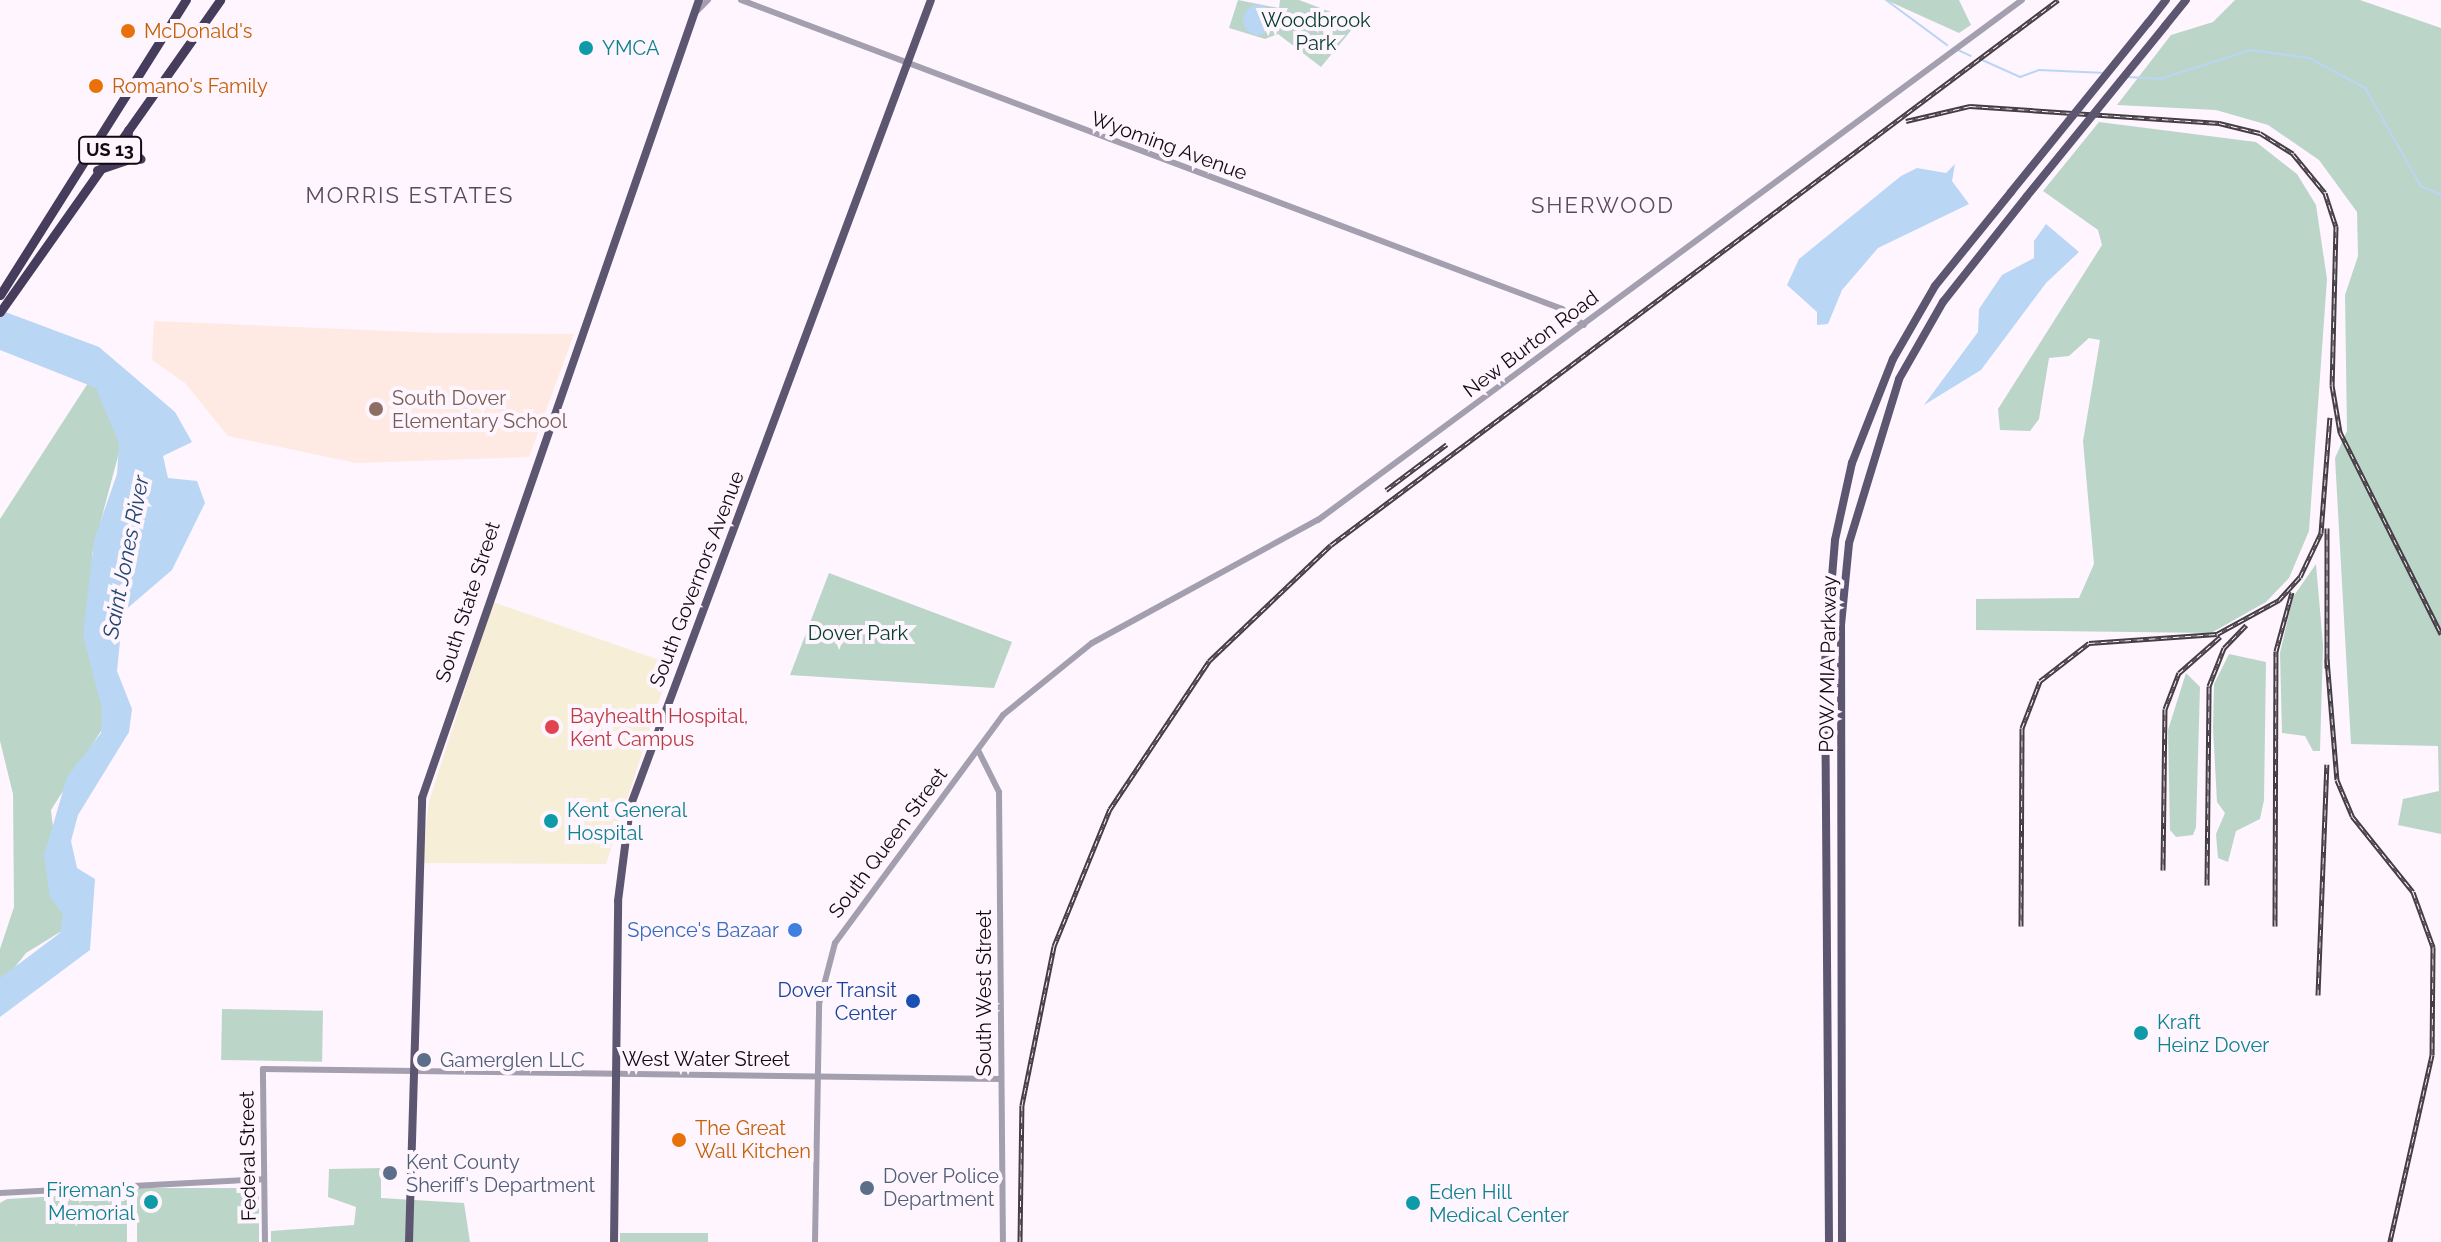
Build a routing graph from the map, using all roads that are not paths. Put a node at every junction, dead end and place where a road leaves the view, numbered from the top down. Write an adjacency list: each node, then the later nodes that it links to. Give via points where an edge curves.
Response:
1 (186, 0): 12 (highway, US 13)
2 (220, 0): 13 (highway, US 13)
3 (699, 0): 10 (main road, South State Street)
4 (708, 0): 10 (street)
5 (741, 0): 11 (street, Wyoming Avenue)
6 (931, 0): 11 (main road, South Governors Avenue)
7 (2022, 0): 19 (street, New Burton Road)
8 (2166, 0): 27 (main road, POW/MIA Parkway, bridge, via 1935,286 1893,359 1863,431 1837,527 1825,662)
9 (2186, 0): 28 (main road, POW/MIA Parkway, bridge, via 1943,302 1899,379 1849,543 1841,625)
10 (694, 15): 23 (main road, South State Street, via 425,786 415,862)
11 (908, 66): 19 (street, Wyoming Avenue, via 1562,309); 24 (main road, South Governors Avenue, via 630,807 618,892)
12 (118, 106): 14 (highway, via 102,143); 18 (highway, US 13)
13 (129, 124): 14 (highway, US 13); 15 (highway, via 127,147)
14 (107, 153): 17 (highway, US 13)
15 (141, 159)
16 (126, 160): 17 (highway)
17 (94, 172): 18 (highway, US 13)
18 (2, 304)
19 (1584, 325): 20 (street, New Burton Road, via 1294,536 1092,643)
20 (1039, 680): 21 (street, South Queen Street)
21 (978, 750): 25 (street, South Queen Street, via 839,936 822,988); 26 (street, South West Street, via 999,792)
22 (263, 1069): 23 (street, West Water Street); 29 (street, Federal Street)
23 (412, 1073): 24 (street, West Water Street); 32 (main road, South State Street)
24 (617, 1075): 25 (street, West Water Street); 33 (main road, South Governors Avenue)
25 (817, 1076): 26 (street, West Water Street); 34 (street, South Queen Street)
26 (1000, 1079): 35 (street, South West Street)
27 (1830, 1086): 28 (main road); 36 (main road, POW/MIA Parkway)
28 (1842, 1096): 37 (main road, POW/MIA Parkway)
29 (264, 1179): 30 (street); 31 (street, Federal Street)
30 (0, 1193)
31 (265, 1242)
32 (409, 1242)
33 (614, 1242)
34 (815, 1242)
35 (1003, 1242)
36 (1829, 1242)
37 (1842, 1242)

